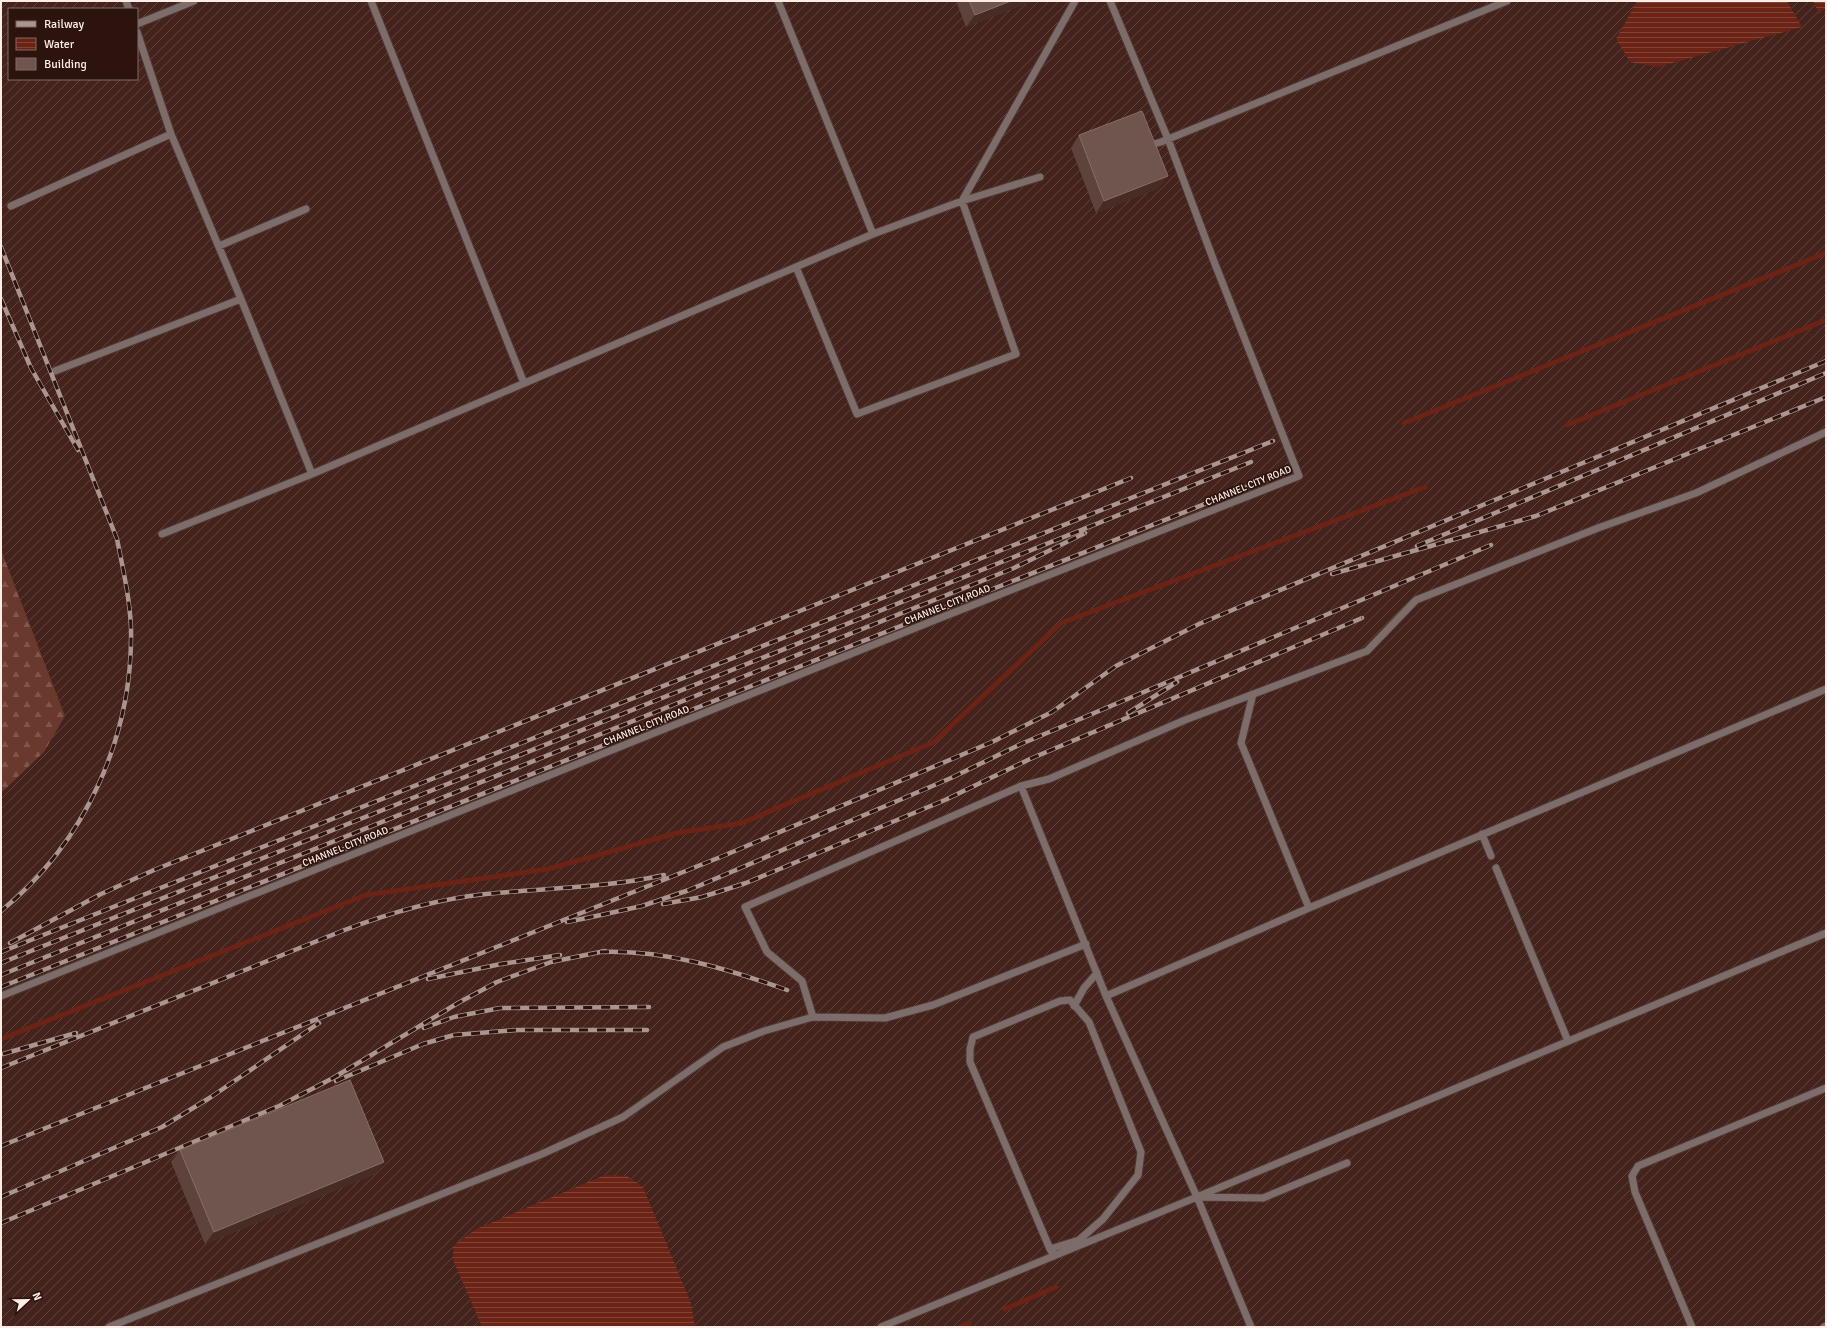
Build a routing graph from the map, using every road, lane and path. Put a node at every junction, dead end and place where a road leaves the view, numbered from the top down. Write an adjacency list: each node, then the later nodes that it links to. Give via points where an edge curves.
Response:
1 (194, 1): 7 (lane)
2 (372, 1): 21 (lane)
3 (778, 1): 16 (lane)
4 (1075, 1): 13 (lane)
5 (1110, 1): 10 (lane)
6 (1507, 1): 10 (lane)
7 (138, 24)
8 (138, 35): 9 (lane)
9 (171, 134): 14 (lane); 17 (lane)
10 (1168, 139): 11 (lane); 35 (lane, CHANNEL CITY ROAD, via 1299,476)
11 (1147, 146)
12 (1040, 178): 13 (lane)
13 (962, 201): 16 (lane); 18 (lane, via 1016,354 857,414)
14 (11, 206)
15 (306, 209): 17 (lane)
16 (873, 234): 18 (lane)
17 (219, 246): 19 (lane)
18 (796, 267): 21 (lane)
19 (241, 299): 20 (lane); 23 (lane)
20 (55, 371)
21 (524, 383): 23 (lane)
22 (1826, 432): 26 (lane, via 1696,493 1598,528 1416,600 1367,651)
23 (312, 474): 24 (lane)
24 (162, 534)
25 (1826, 690): 28 (lane)
26 (1253, 694): 27 (lane, via 1185,720 1050,780); 31 (lane, via 1241,743)
27 (1021, 786): 33 (lane); 38 (lane, via 745,907 768,952 802,981)
28 (1482, 834): 29 (lane); 31 (lane)
29 (1491, 856)
30 (1496, 868): 39 (lane)
31 (1309, 908): 36 (lane)
32 (1826, 933): 39 (lane)
33 (1086, 944): 34 (lane); 38 (lane, via 934,1005 885,1018)
34 (1097, 973): 36 (lane); 37 (lane, via 1084,988)
35 (1, 996)
36 (1106, 996): 42 (lane)
37 (1074, 1006): 43 (lane, via 1089,1022 1141,1152 1138,1175 1103,1218 1080,1240); 43 (lane, via 1070,1000 1060,1001 980,1034 973,1037 970,1049 970,1062)
38 (813, 1017): 45 (lane, via 764,1031 723,1047 623,1117 542,1154)
39 (1568, 1041): 42 (lane)
40 (1826, 1088): 48 (lane, via 1638,1166 1632,1176 1635,1192)
41 (1347, 1163): 42 (lane, via 1263,1198)
42 (1197, 1197): 44 (lane); 47 (lane)
43 (1050, 1249): 44 (lane)
44 (1054, 1256): 46 (lane)
45 (109, 1327)
46 (881, 1327)
47 (1252, 1327)
48 (1692, 1327)

